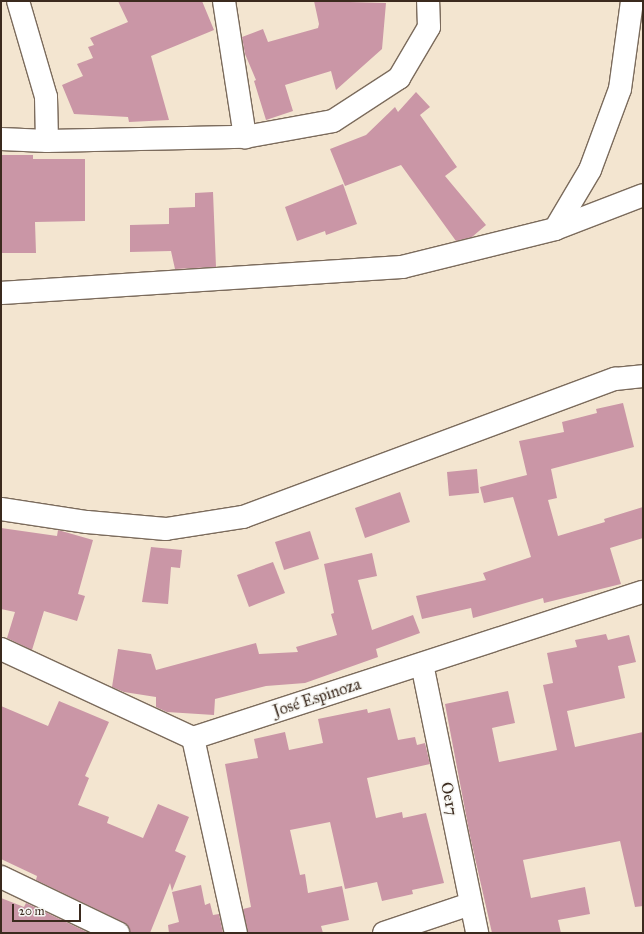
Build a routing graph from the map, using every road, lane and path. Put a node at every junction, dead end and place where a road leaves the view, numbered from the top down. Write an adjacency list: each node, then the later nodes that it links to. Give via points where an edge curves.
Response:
1 (18, 1): 7 (street, via 46,98)
2 (224, 1): 5 (street)
3 (428, 1): 5 (street, via 429,27 399,78 333,121)
4 (632, 1): 9 (street, via 620,90 590,170)
5 (245, 137): 7 (street)
6 (1, 139): 7 (street)
7 (47, 141)
8 (643, 195): 9 (street)
9 (555, 230): 10 (street, via 402,267)
10 (1, 293)
11 (643, 376): 12 (street, via 615,379 243,517 166,529 87,522)
12 (1, 509)
13 (643, 592): 15 (street, José Espinoza)
14 (1, 649): 16 (street)
15 (422, 664): 16 (street, José Espinoza); 18 (street, Oe17)
16 (193, 738): 20 (street)
17 (1, 877): 19 (street)
18 (470, 904): 21 (street); 22 (street, Oe17)
19 (118, 933)
20 (236, 933)
21 (384, 933)
22 (477, 933)

